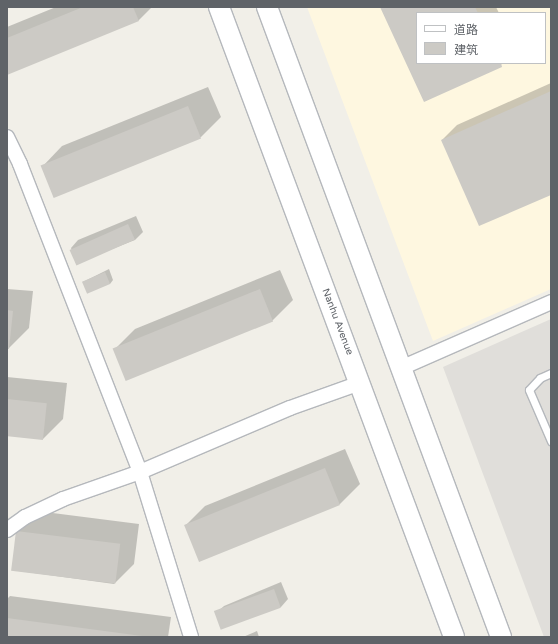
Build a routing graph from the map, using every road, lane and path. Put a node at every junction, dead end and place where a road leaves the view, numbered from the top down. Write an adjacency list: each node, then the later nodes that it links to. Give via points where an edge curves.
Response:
1 (219, 7): 7 (main road, Nanhu Avenue)
2 (267, 7): 5 (main road)
3 (7, 137): 9 (street, via 20,164)
4 (551, 302): 5 (street)
5 (401, 368): 13 (main road)
6 (551, 373): 8 (lane, via 540,378 529,390)
7 (360, 383): 9 (street, via 290,408); 12 (main road, Nanhu Avenue)
8 (551, 441)
9 (140, 472): 10 (street, via 63,499 25,517); 11 (street)
10 (7, 530)
11 (191, 637)
12 (454, 637)
13 (500, 637)

